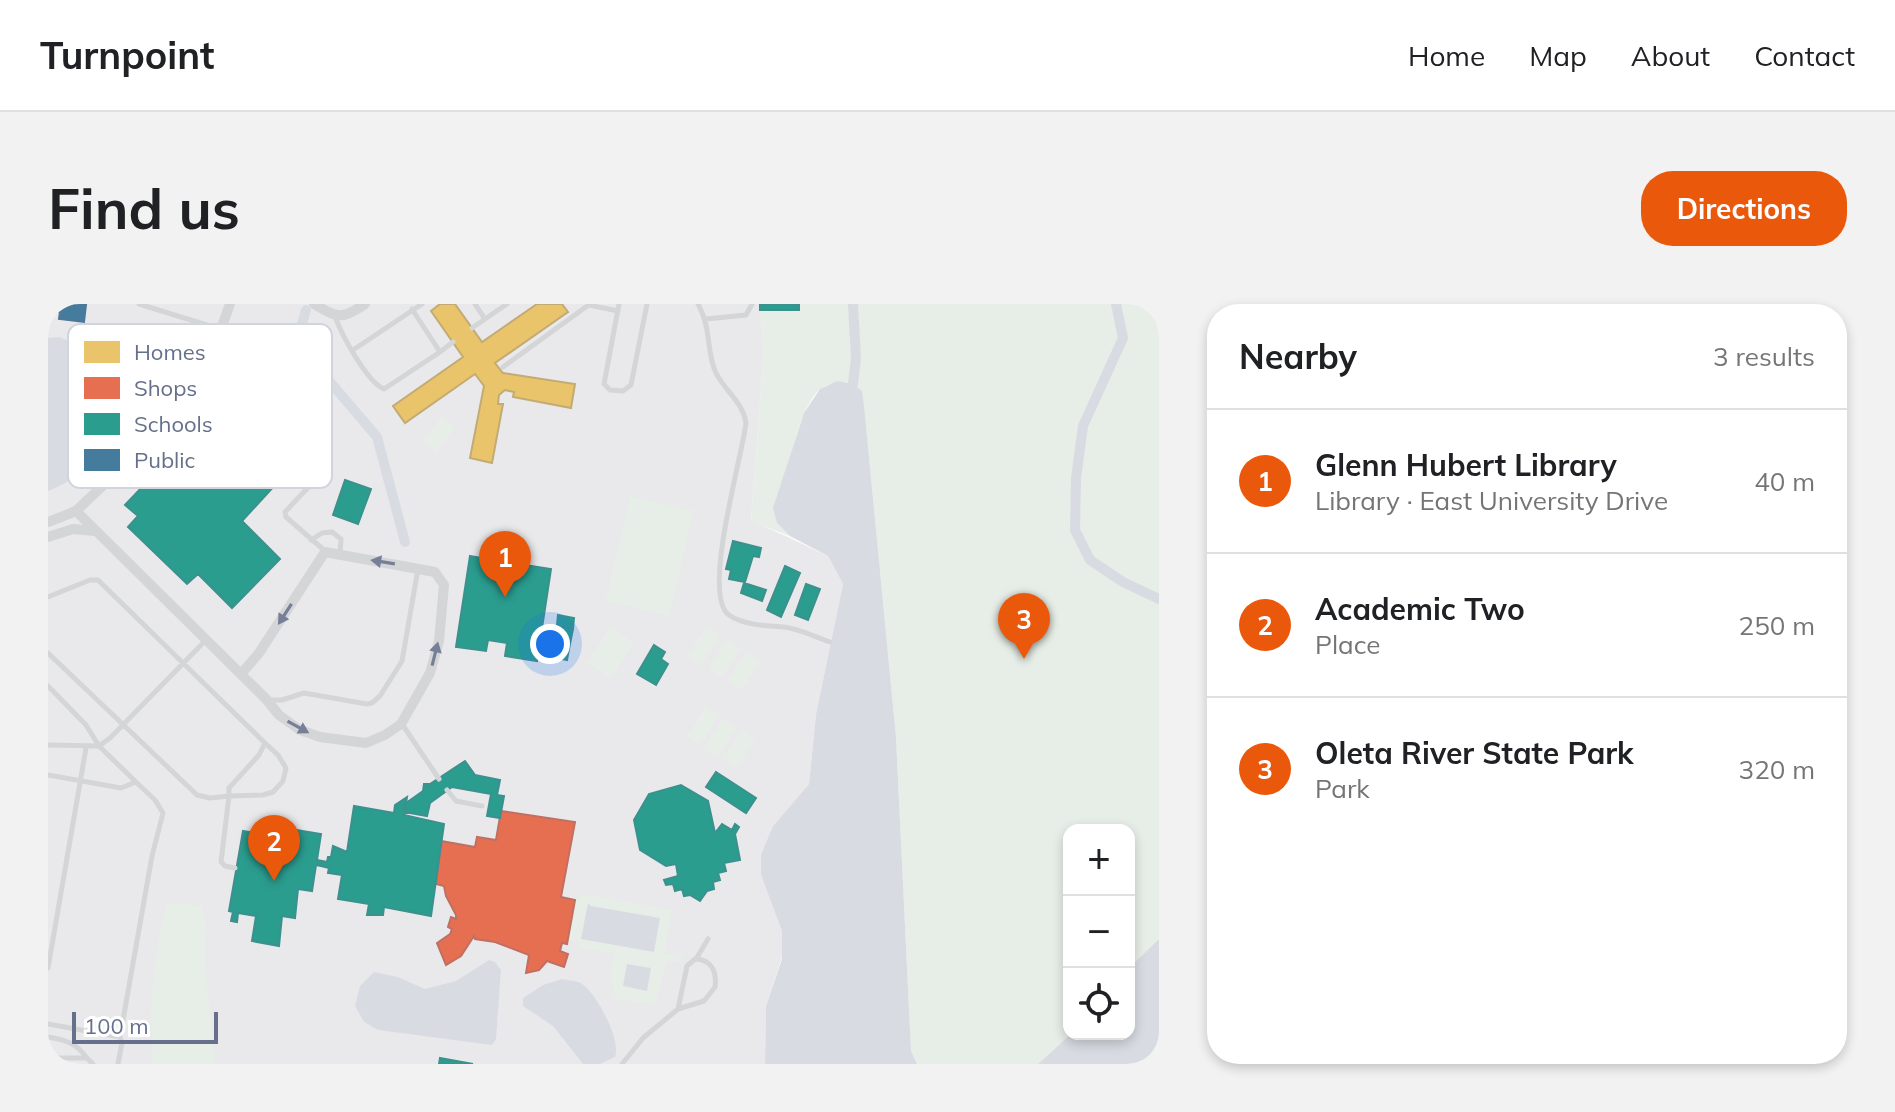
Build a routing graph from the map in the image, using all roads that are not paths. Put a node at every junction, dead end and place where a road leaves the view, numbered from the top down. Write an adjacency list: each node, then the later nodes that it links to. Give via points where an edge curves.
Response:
1 (139, 304): 17 (lane)
2 (230, 304): 18 (street)
3 (314, 304): 14 (street)
4 (365, 304): 14 (street, via 348,316)
5 (422, 304): 13 (lane)
6 (475, 304): 15 (lane)
7 (507, 304): 15 (lane)
8 (647, 304): 12 (lane, via 631,385 623,391 604,384)
9 (698, 304): 16 (lane)
10 (752, 304): 16 (lane, via 746,315)
11 (589, 305): 12 (lane); 23 (lane)
12 (619, 308)
13 (412, 309): 21 (lane); 22 (lane)
14 (334, 315): 21 (lane)
15 (485, 319): 19 (lane)
16 (706, 319): 36 (lane, via 716,372 740,404 746,423 718,567 720,602 731,617)
17 (205, 324)
18 (223, 324)
19 (472, 328)
20 (453, 342): 22 (lane)
21 (353, 350): 22 (lane, via 384,389)
22 (440, 352)
23 (503, 367)
24 (100, 488): 26 (street)
25 (308, 488): 30 (lane, via 285,512)
26 (76, 511): 27 (street); 28 (street)
27 (48, 522)
28 (97, 532): 29 (street, via 73,529); 35 (street)
29 (48, 537)
30 (311, 541): 31 (lane); 32 (lane, via 332,532 341,539)
31 (325, 552): 32 (street); 39 (street, one-way to 39)
32 (340, 555): 33 (street, one-way to 32)
33 (418, 568): 41 (lane, via 402,661 372,703 304,693); 42 (street, one-way to 33, via 435,660 444,585 439,575)
34 (48, 597): 38 (lane, via 98,580)
35 (206, 640): 38 (lane); 39 (street)
36 (830, 642)
37 (48, 653): 43 (lane)
38 (183, 663): 43 (lane); 44 (lane)
39 (241, 674): 41 (street)
40 (48, 686): 46 (lane)
41 (266, 699): 42 (street, one-way to 42, via 300,730 336,741 366,743)
42 (401, 724): 49 (lane)
43 (123, 725): 46 (lane); 53 (lane, via 197,795)
44 (265, 743): 53 (lane, via 229,788); 53 (lane, via 286,768 283,781 263,795)
45 (48, 745): 47 (lane)
46 (99, 746): 47 (lane); 51 (lane)
47 (86, 748): 50 (lane)
48 (48, 775): 50 (lane)
49 (439, 779)
50 (81, 781): 51 (lane, via 121,788); 58 (lane)
51 (136, 782): 62 (lane, via 163,813)
52 (447, 790): 54 (lane, via 456,801)
53 (229, 796): 55 (lane, via 221,858 225,866)
54 (482, 806)
55 (235, 868)
56 (708, 939): 57 (lane)
57 (695, 959): 59 (lane, via 687,966); 59 (lane, via 713,968 715,987 704,1001)
58 (48, 968)
59 (678, 1009): 67 (lane)
60 (48, 1024): 62 (lane)
61 (48, 1037): 64 (lane, via 79,1047)
62 (120, 1037): 66 (lane)
63 (48, 1058): 64 (lane)
64 (87, 1058): 65 (lane)
65 (93, 1064)
66 (118, 1064)
67 (622, 1064)

